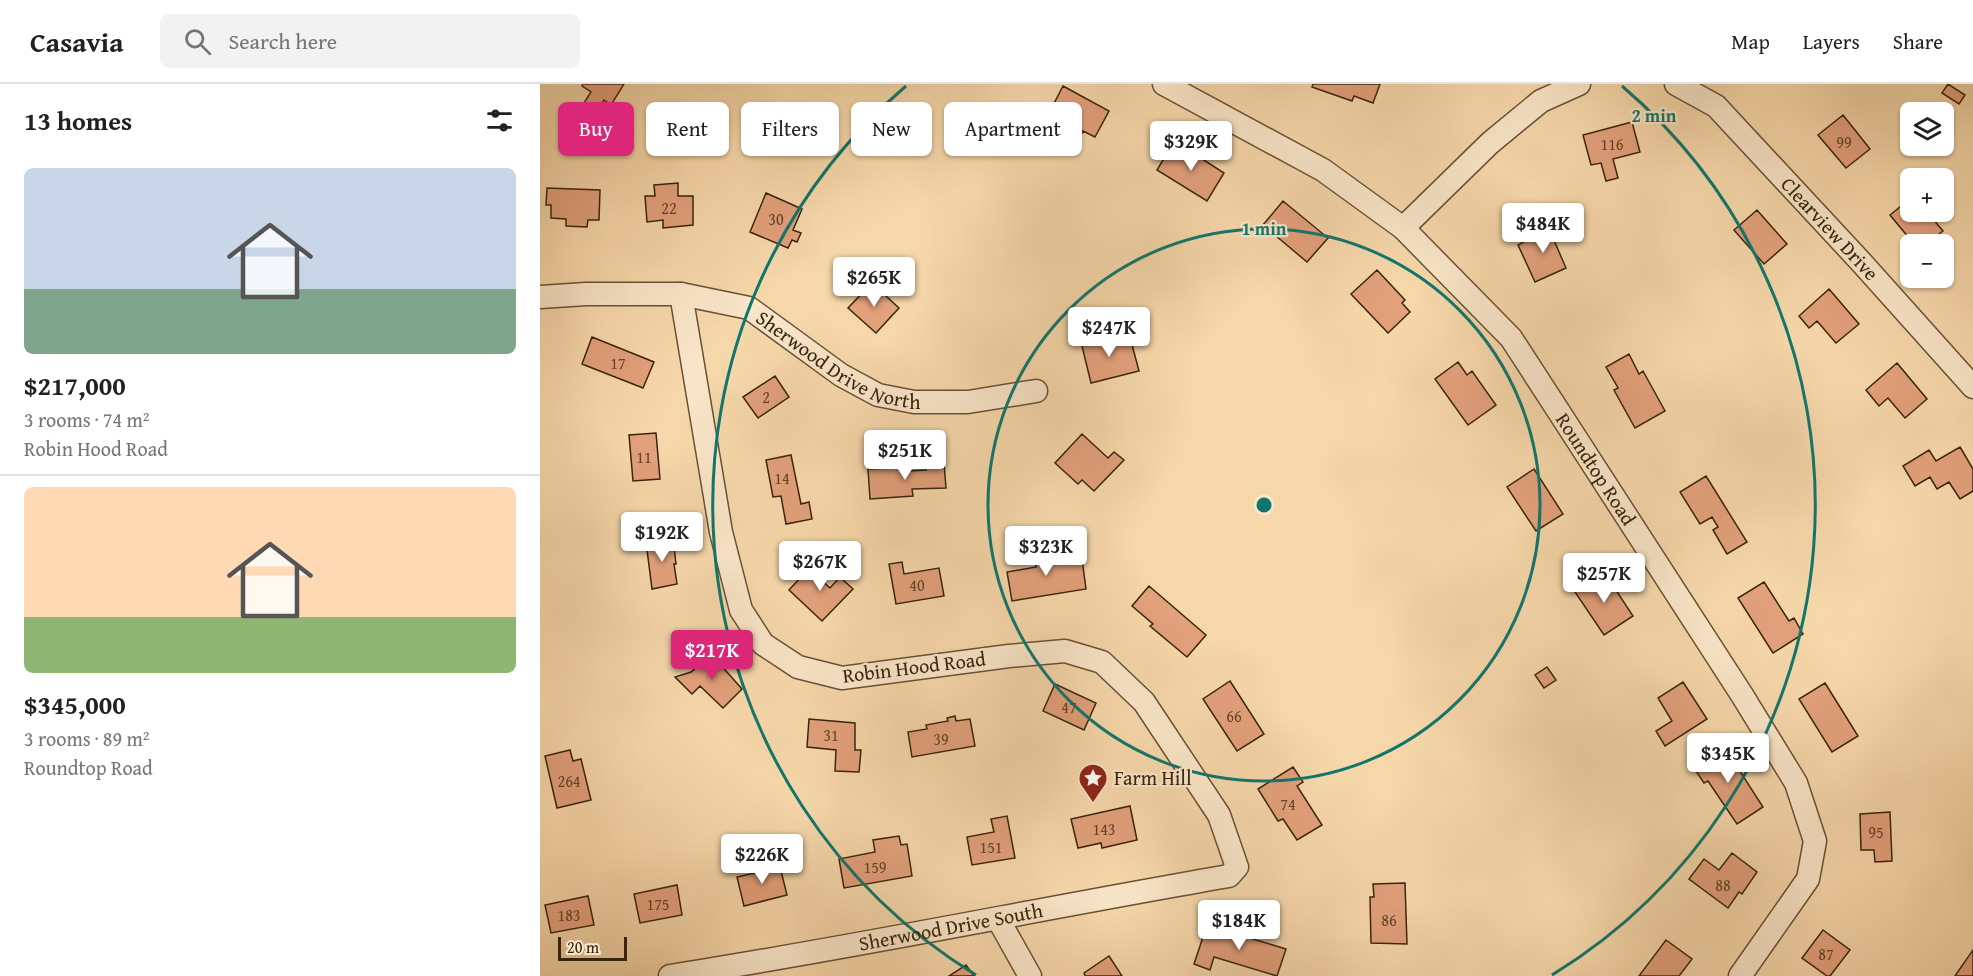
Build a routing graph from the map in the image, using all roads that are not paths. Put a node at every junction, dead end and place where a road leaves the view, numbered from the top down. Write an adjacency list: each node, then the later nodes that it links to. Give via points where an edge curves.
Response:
1 (1164, 84): 4 (street, Roundtop Road, via 1323,170)
2 (1579, 84): 4 (street, via 1541,101 1490,143)
3 (1676, 84): 7 (street, Clearview Drive, via 1716,106)
4 (1403, 228): 14 (street, Roundtop Road, via 1511,338 1796,783 1815,841 1808,879)
5 (681, 294): 6 (street, Sherwood Drive North); 8 (street, Sherwood Drive North, via 749,308 842,375 878,395 914,402 968,402); 9 (street, Robin Hood Road, via 721,532 741,610 763,644 798,667 842,678 1065,651 1102,662 1144,702 1219,815 1237,867)
6 (540, 297)
7 (1973, 387)
8 (1036, 392)
9 (1229, 876): 10 (street, Sherwood Drive South)
10 (998, 919): 11 (street, Sherwood Drive South); 13 (street)
11 (761, 969): 12 (street, Sherwood Drive South)
12 (670, 976)
13 (1030, 976)
14 (1740, 976)

